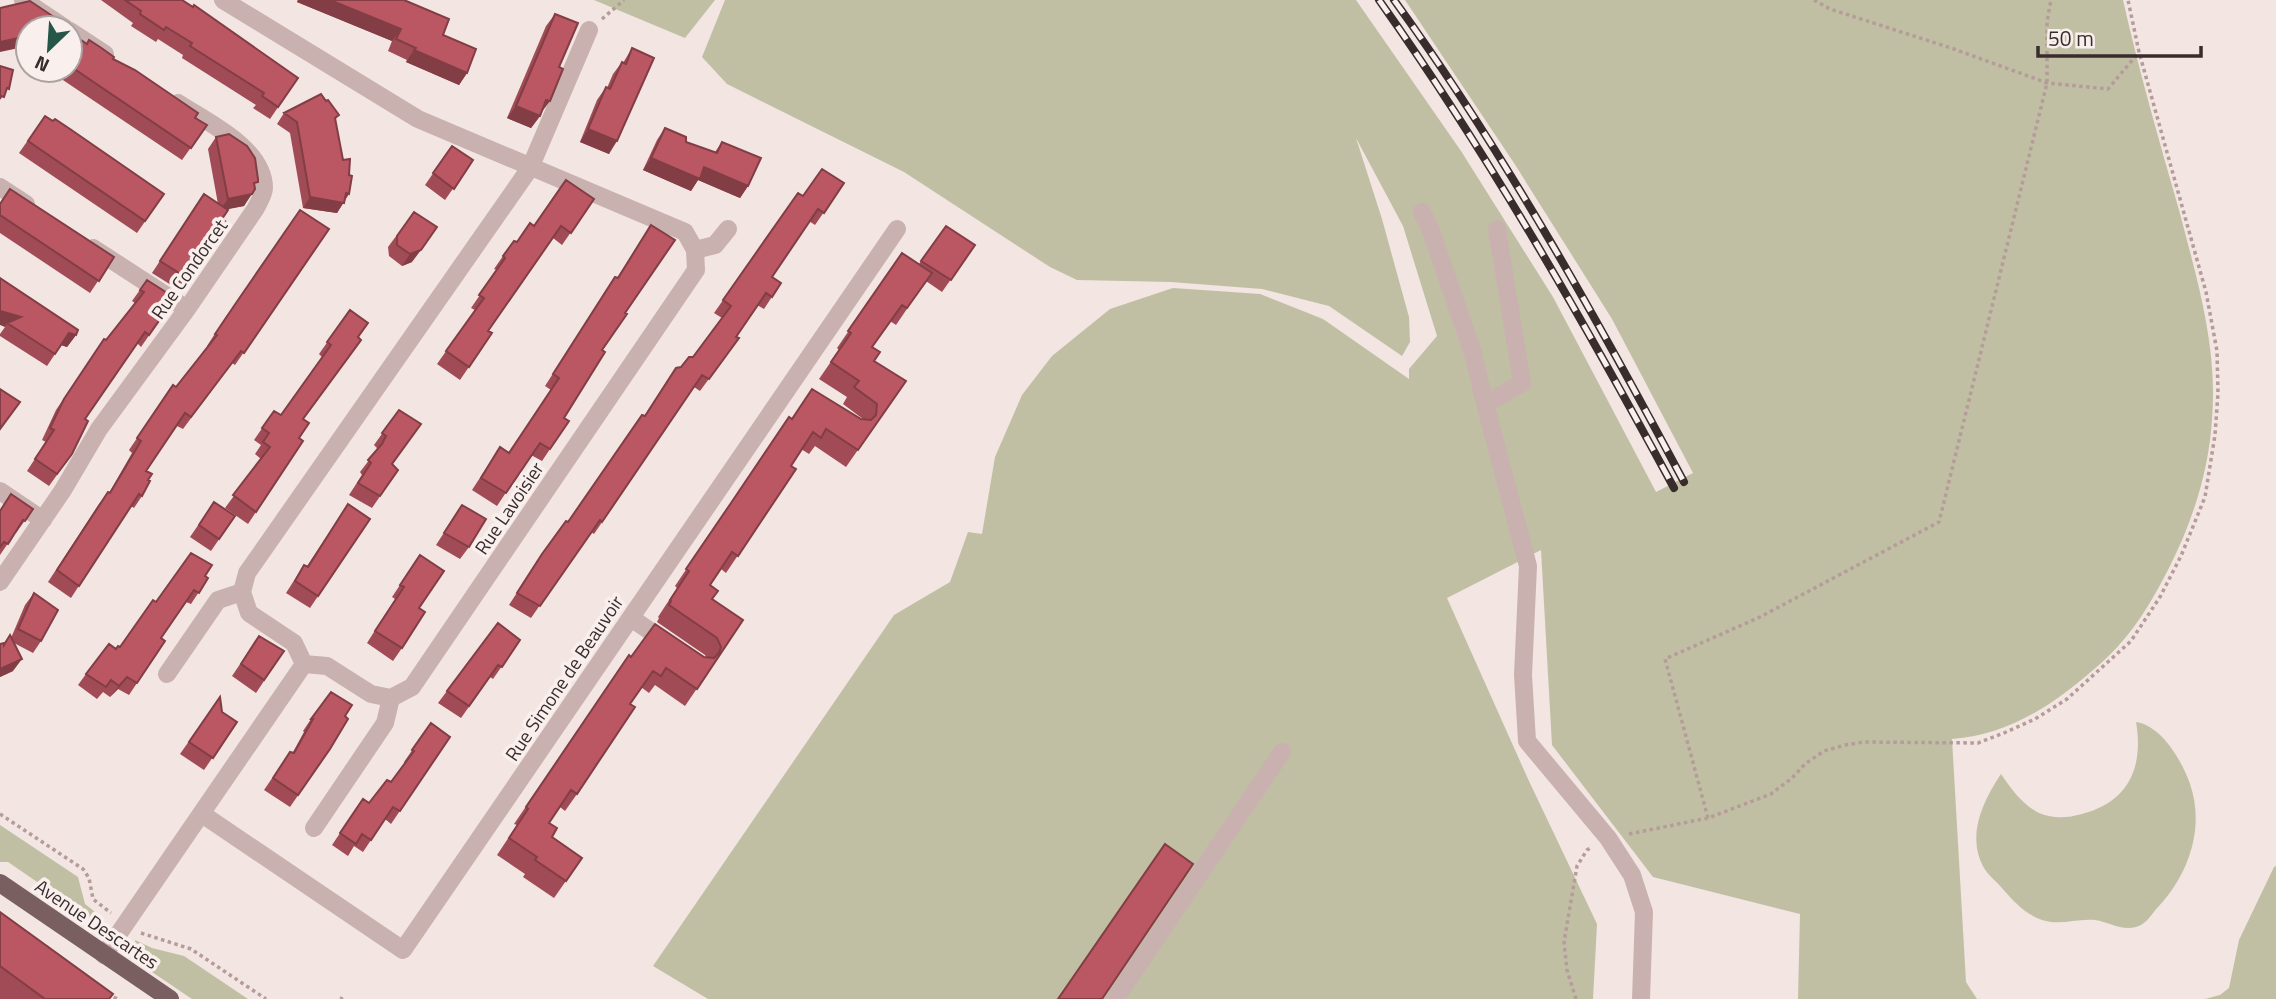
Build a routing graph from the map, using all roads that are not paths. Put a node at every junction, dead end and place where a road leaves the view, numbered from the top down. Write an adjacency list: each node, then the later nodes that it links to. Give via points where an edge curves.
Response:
1 (23, 0): 3 (street)
2 (223, 0): 8 (street, via 418,119)
3 (44, 14)
4 (589, 30): 8 (street)
5 (84, 41): 6 (street)
6 (114, 61)
7 (159, 90): 17 (street, Rue Condorcet, via 247,149 260,169 264,190)
8 (530, 168): 16 (street, via 685,232); 22 (street, via 247,573)
9 (0, 187): 10 (street)
10 (35, 210)
11 (1422, 212): 18 (street, via 1473,353)
12 (728, 229): 16 (street, via 715,245)
13 (897, 229): 23 (street, Rue Simone de Beauvoir, via 797,386)
14 (1497, 229): 18 (street, via 1522,383)
15 (82, 241): 17 (street)
16 (695, 250): 27 (street, Rue Lavoisier, via 696,271 412,687)
17 (187, 309): 20 (street, Rue Condorcet, via 99,429)
18 (1485, 404): 35 (street, via 1528,566 1522,676 1527,741 1608,838 1632,875 1644,912)
19 (0, 491): 20 (street)
20 (43, 520): 21 (street, Rue Condorcet)
21 (0, 582)
22 (242, 592): 25 (street, via 249,613 294,643); 26 (street, via 218,600)
23 (631, 618): 24 (street); 29 (street, Rue Simone de Beauvoir, via 402,950)
24 (686, 656)
25 (304, 664): 27 (street, via 327,666 371,694); 29 (street)
26 (167, 674)
27 (391, 698): 30 (street, via 385,723)
28 (1282, 752): 34 (street)
29 (202, 814): 32 (street)
30 (314, 828)
31 (0, 883): 32 (main road, Avenue Descartes)
32 (104, 955): 33 (main road, Avenue Descartes)
33 (170, 999)
34 (1115, 999)
35 (1641, 999)

